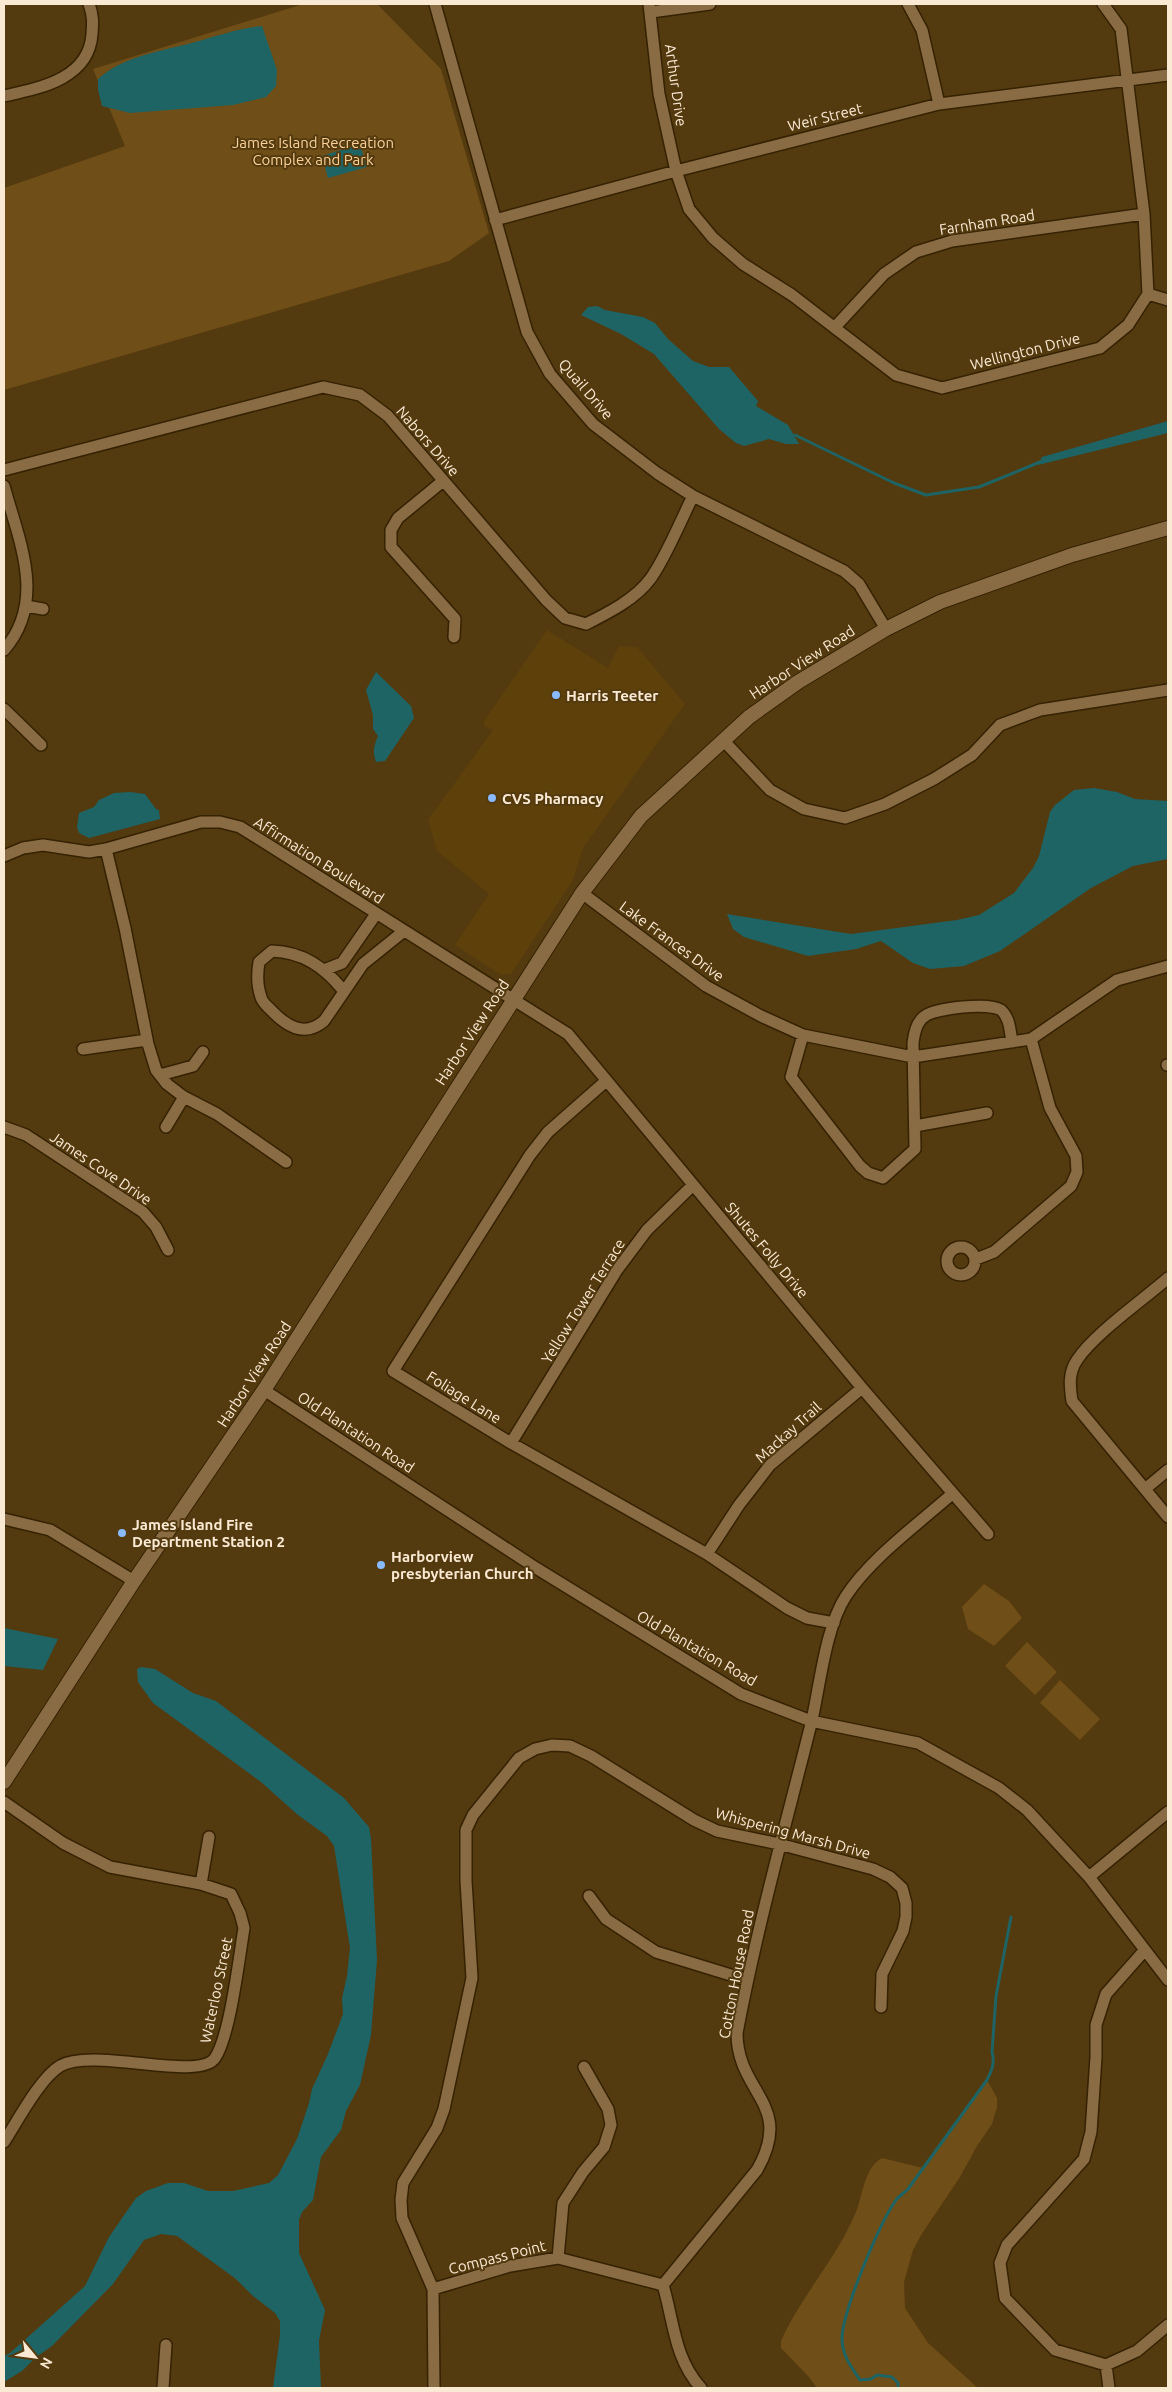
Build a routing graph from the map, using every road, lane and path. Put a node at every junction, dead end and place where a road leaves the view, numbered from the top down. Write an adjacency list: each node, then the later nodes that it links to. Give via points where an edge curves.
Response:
1 (89, 4): 9 (street, via 94,16 92,43 81,66 60,80)
2 (435, 4): 13 (street, Quail Drive)
3 (710, 4): 6 (street)
4 (908, 4): 10 (street, via 922,30)
5 (1103, 4): 8 (street, via 1121,29)
6 (650, 8): 11 (street, Arthur Drive, via 659,94)
7 (1168, 75): 8 (street, Weir Street)
8 (1128, 80): 10 (street, Weir Street); 12 (street)
9 (4, 96)
10 (940, 104): 11 (street, Weir Street)
11 (676, 171): 13 (street, Weir Street); 16 (street, Wellington Drive, via 689,209 714,238 743,264)
12 (1144, 214): 14 (street); 16 (street, Farnham Road, via 952,240 916,252 884,274)
13 (495, 220): 20 (street, Quail Drive, via 527,332 550,374 592,424)
14 (1148, 294): 15 (street); 16 (street, Wellington Drive, via 1128,325 1100,348 942,388 896,375)
15 (1168, 300)
16 (835, 327)
17 (4, 470): 18 (street, Nabors Drive, via 323,387 360,395 388,416)
18 (444, 481): 20 (street, Nabors Drive, via 546,600 565,618 586,624 608,614 651,579); 25 (street, via 398,518 391,530 391,547 455,619)
19 (4, 486): 22 (street, via 24,558)
20 (692, 496): 24 (street, Quail Drive, via 844,571 859,584)
21 (1168, 528): 24 (main road, Harbor View Road, via 999,579 940,602)
22 (26, 606): 23 (street); 26 (street, via 16,636)
23 (43, 609)
24 (886, 629): 29 (main road, Harbor View Road, via 770,700)
25 (454, 637)
26 (4, 650)
27 (1168, 690): 29 (street, via 1040,710 1000,725 972,755 934,779 885,804 845,818 804,809 770,790)
28 (4, 709): 30 (street)
29 (723, 740): 33 (main road, Harbor View Road, via 641,816)
30 (41, 745)
31 (106, 849): 32 (street, Affirmation Boulevard, via 89,852 43,845 23,848); 34 (street, Affirmation Boulevard, via 201,822 220,822 240,827); 42 (street)
32 (4, 856)
33 (582, 893): 39 (main road, Harbor View Road); 40 (street, Lake Frances Drive, via 706,986)
34 (376, 914): 35 (street, Affirmation Boulevard); 37 (street, via 342,963)
35 (404, 931): 38 (street, via 363,964); 39 (street, Affirmation Boulevard)
36 (1168, 966): 41 (street, Lake Frances Drive, via 1117,980)
37 (324, 970): 38 (street); 38 (street, via 302,956 272,951 259,962 257,977 261,1000 280,1019 305,1030 316,1028 324,1021)
38 (343, 990)
39 (512, 1000): 48 (street, Shutes Folly Drive, via 568,1034); 60 (main road, Harbor View Road)
40 (803, 1036): 46 (street, Lake Frances Drive); 51 (street, via 791,1077 864,1170 883,1178 915,1149)
41 (1031, 1039): 43 (street, Lake Frances Drive); 57 (street, via 1050,1108 1076,1156 1077,1172 1071,1186 994,1252)
42 (147, 1040): 44 (street); 47 (street)
43 (1012, 1042): 46 (street, Lake Frances Drive); 46 (street, via 1008,1020 1000,1010 984,1006 939,1010 924,1016 915,1030)
44 (82, 1049)
45 (203, 1052): 47 (street, via 193,1066)
46 (913, 1057): 51 (street)
47 (160, 1075): 49 (street)
48 (606, 1081): 55 (street, Shutes Folly Drive); 61 (street, Foliage Lane, via 548,1132 530,1155 393,1371)
49 (184, 1097): 53 (street); 54 (street, via 217,1114)
50 (987, 1113): 51 (street)
51 (915, 1126)
52 (4, 1127): 56 (street, James Cove Drive, via 26,1135 143,1212 156,1227)
53 (166, 1127)
54 (286, 1162)
55 (693, 1185): 59 (street, Shutes Folly Drive); 61 (street, Yellow Tower Terrace, via 647,1230 617,1270)
56 (168, 1250)
57 (976, 1259)
58 (1168, 1278): 63 (street, via 1094,1342 1076,1361 1070,1380 1072,1401)
59 (862, 1388): 64 (street, Shutes Folly Drive); 68 (street, Mackay Trail, via 770,1465 738,1505)
60 (264, 1390): 69 (main road, Harbor View Road); 71 (street, Old Plantation Road, via 536,1568 741,1694)
61 (511, 1444): 68 (street, Foliage Lane)
62 (1168, 1470): 63 (street)
63 (1145, 1489): 65 (street)
64 (952, 1494): 67 (street, Shutes Folly Drive); 70 (street, Cotton House Road, via 869,1566 845,1597)
65 (1168, 1518)
66 (4, 1519): 69 (street, via 50,1530)
67 (988, 1534)
68 (707, 1554): 70 (street, Foliage Lane, via 807,1618)
69 (134, 1581): 72 (main road, Harbor View Road)
70 (834, 1623): 71 (street, Cotton House Road)
71 (811, 1720): 76 (street, Cotton House Road); 77 (street, Old Plantation Road, via 918,1743 999,1788 1027,1810)
72 (4, 1782)
73 (4, 1802): 78 (street, Waterloo Street, via 63,1843 110,1867)
74 (1168, 1812): 77 (street)
75 (209, 1837): 78 (street)
76 (779, 1844): 81 (street, Cotton House Road); 83 (street, Whispering Marsh Drive, via 872,1869 890,1877 902,1888 906,1917 903,1931 882,1974); 88 (street, Whispering Marsh Drive, via 717,1832 570,1746 552,1745 535,1749 519,1758 473,1815 466,1830 472,1978 444,2109 437,2128 403,2183 401,2200 402,2218)
77 (1089, 1877): 80 (street, Old Plantation Road)
78 (201, 1884): 85 (street, Waterloo Street, via 231,1894 244,1928 223,2042 214,2060 197,2068 97,2060 62,2065 49,2074)
79 (589, 1896): 81 (street, via 606,1919 656,1952)
80 (1144, 1951): 82 (street, Old Plantation Road); 91 (street, via 1106,1994 1096,2025 1091,2132 1084,2159 1007,2245 1000,2263 1005,2298 1056,2350)
81 (747, 1980): 87 (street, Cotton House Road, via 737,2048 740,2064 768,2111 771,2126 768,2147 757,2170)
82 (1168, 1980)
83 (881, 2007)
84 (584, 2067): 86 (street, via 608,2109 611,2124 604,2147 583,2172 564,2203)
85 (4, 2142)
86 (558, 2258): 87 (street, Compass Point); 88 (street, Compass Point, via 510,2266)
87 (663, 2285): 94 (street, via 678,2350 688,2374)
88 (433, 2288): 93 (street, Whispering Marsh Drive)
89 (1168, 2325): 91 (street, via 1137,2351)
90 (166, 2345): 92 (street)
91 (1106, 2365): 95 (street)
92 (163, 2388)
93 (434, 2388)
94 (701, 2388)
95 (1109, 2388)

